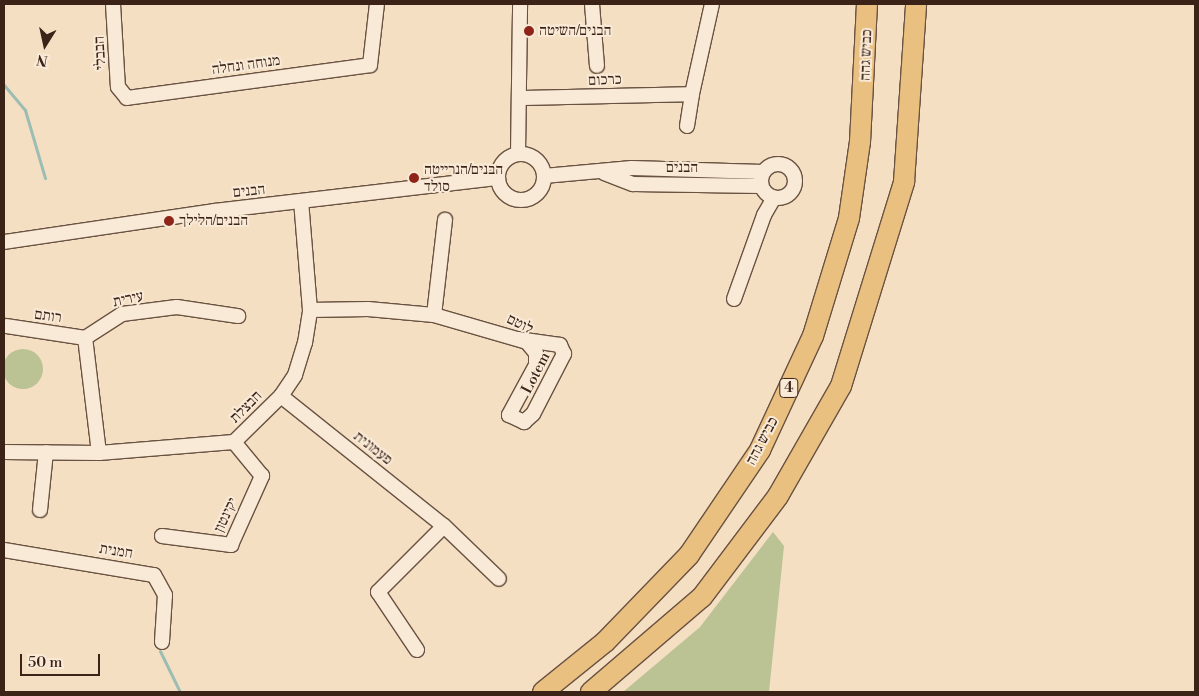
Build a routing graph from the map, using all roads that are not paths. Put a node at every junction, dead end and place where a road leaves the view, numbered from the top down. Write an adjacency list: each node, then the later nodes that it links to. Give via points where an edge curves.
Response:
1 (113, 4): 10 (street, הבבלי, via 118,87)
2 (377, 4): 10 (street, מנוחה ונחלה, via 370,65)
3 (520, 4): 11 (street)
4 (592, 4): 8 (street)
5 (712, 4): 9 (street)
6 (867, 4): 41 (highway, כביש גהה / 4, via 861,132 849,218 813,336 760,450 689,555 605,642)
7 (916, 4): 42 (highway, via 904,182 841,386 778,496 702,597)
8 (597, 66)
9 (692, 94): 11 (street, כרכום); 12 (street)
10 (127, 98)
11 (519, 98): 13 (street)
12 (688, 126)
13 (518, 154): 14 (street, via 539,162); 15 (street, via 501,165)
14 (544, 176): 15 (street, via 533,196 518,199 504,192); 16 (street, הבנים, via 604,173 633,184)
15 (498, 178): 18 (street, הבנים)
16 (762, 179): 17 (street); 17 (street, via 777,163 792,171 795,182 790,193)
17 (774, 198): 21 (street, via 764,215)
18 (301, 201): 20 (street, הבנים); 22 (street, חבצלת)
19 (445, 220): 23 (street)
20 (4, 242)
21 (734, 299)
22 (310, 310): 23 (street, לוטם, via 368,309); 28 (street, חבצלת, via 295,375)
23 (434, 315): 27 (street, לוטם)
24 (238, 316): 26 (street, עירית, via 177,307 122,314)
25 (6, 326): 26 (street, רותם)
26 (85, 338): 33 (street)
27 (519, 339): 29 (street, לוטם, via 536,352 536,365 510,408 509,415); 29 (street, Lotem, via 560,345 564,354 533,414)
28 (280, 396): 30 (street, חבצלת); 35 (street, פעמונית)
29 (524, 422)
30 (234, 442): 33 (street, חבצלת); 36 (street, יקינטון, via 262,476 231,545)
31 (4, 452): 32 (street, חבצלת)
32 (46, 452): 33 (street, חבצלת); 34 (street)
33 (99, 452)
34 (40, 510)
35 (444, 526): 38 (street, פעמונית); 40 (street, via 378,592)
36 (162, 536)
37 (4, 550): 39 (street, חמנית, via 154,575 165,595)
38 (499, 579)
39 (162, 642)
40 (417, 650)
41 (543, 692)
42 (591, 692)

